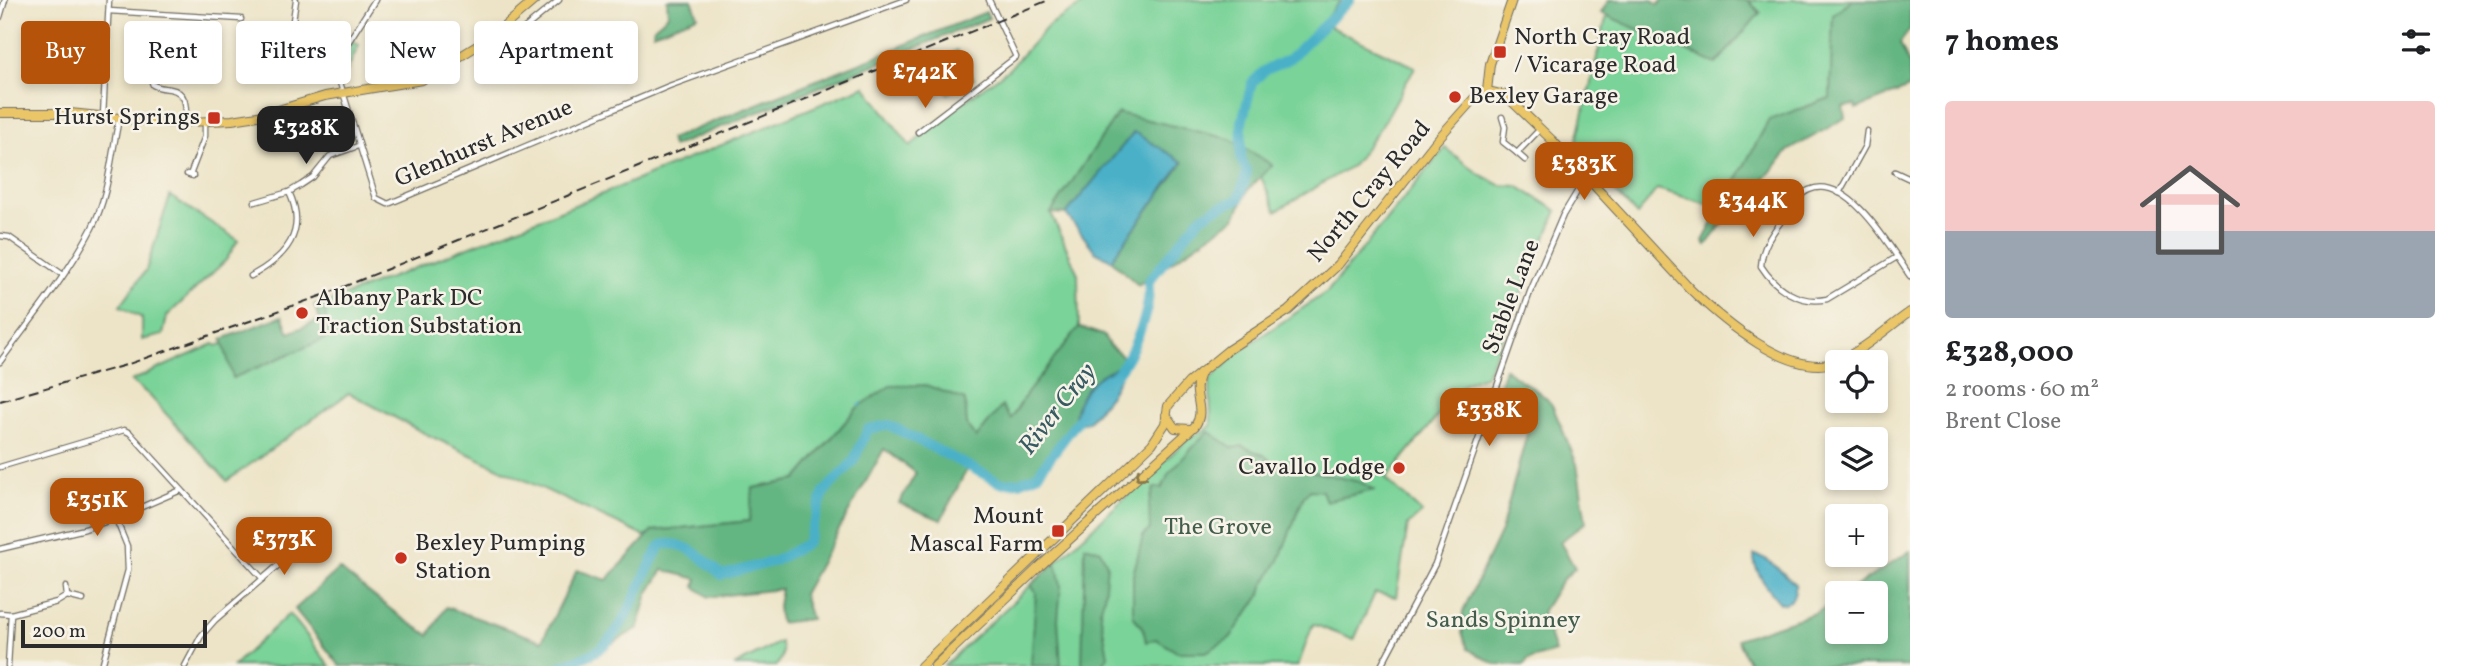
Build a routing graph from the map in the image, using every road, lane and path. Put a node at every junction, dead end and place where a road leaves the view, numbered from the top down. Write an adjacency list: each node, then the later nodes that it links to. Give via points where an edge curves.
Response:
1 (5, 0): 11 (street)
2 (110, 0): 10 (street)
3 (296, 0): 13 (street)
4 (375, 0): 16 (street)
5 (535, 0): 14 (main road)
6 (559, 0): 15 (street)
7 (906, 0): 31 (street, Glenhurst Avenue, via 669,86 388,204 376,198)
8 (989, 0): 30 (street, via 1016,57)
9 (1513, 0): 20 (main road, via 1490,64)
10 (109, 11): 12 (street); 23 (street)
11 (0, 17)
12 (241, 19)
13 (293, 21)
14 (510, 21)
15 (533, 21)
16 (351, 38)
17 (474, 47): 21 (main road, via 418,81)
18 (154, 84): 27 (street, via 181,93 186,100)
19 (339, 84): 21 (street, Glenhurst Avenue)
20 (1487, 90): 28 (main road, via 1504,95); 48 (main road, North Cray Road, via 1477,95 1436,141 1338,265 1288,311)
21 (343, 93): 26 (main road, via 258,116); 31 (street, Glenhurst Avenue)
22 (0, 113): 23 (main road)
23 (103, 116): 25 (main road)
24 (1502, 117): 32 (street, via 1503,142)
25 (119, 119): 27 (main road); 43 (street, via 102,201 92,228)
26 (205, 122): 27 (main road); 35 (street, via 205,136)
27 (186, 123)
28 (1540, 129): 32 (street); 36 (main road)
29 (1867, 131): 39 (street, via 1865,146)
30 (918, 132)
31 (358, 146): 38 (street, via 330,156 313,177)
32 (1517, 153): 33 (street)
33 (1525, 160)
34 (1895, 172): 37 (street)
35 (190, 175)
36 (1586, 176): 46 (main road, via 1706,304 1760,345 1801,363 1838,361); 69 (street, Stable Lane, via 1563,215 1514,335 1435,564)
37 (1910, 179)
38 (289, 192): 40 (street); 44 (street, via 297,216 294,234 278,259)
39 (1839, 193): 42 (street, via 1866,214); 42 (street, via 1815,188 1797,198 1765,244 1761,266 1768,277 1798,298 1814,302 1827,299)
40 (255, 202)
41 (0, 236): 43 (street, via 9,237)
42 (1897, 257): 45 (street)
43 (62, 274): 47 (street)
44 (251, 276)
45 (1910, 276)
46 (1910, 312)
47 (0, 362)
48 (1202, 371): 49 (main road, North Cray Road); 50 (main road, via 1197,380)
49 (1177, 398): 50 (main road, via 1187,397); 51 (main road)
50 (1199, 406): 52 (main road, via 1198,422)
51 (1166, 415): 52 (main road, via 1175,428); 67 (main road, via 1152,443)
52 (1191, 429): 68 (main road, one-way to 68)
53 (0, 467): 54 (street, via 124,430)
54 (181, 490): 55 (street); 58 (street)
55 (116, 519): 56 (street); 65 (street, via 127,545 128,570)
56 (0, 549)
57 (289, 556): 58 (street)
58 (262, 579): 66 (street, via 215,620)
59 (66, 587): 60 (street)
60 (67, 596): 61 (street); 63 (street)
61 (83, 600)
62 (0, 613): 63 (street)
63 (11, 614): 64 (street)
64 (9, 666)
65 (102, 666)
66 (185, 666)
67 (921, 666)
68 (934, 666)
69 (1381, 666)

